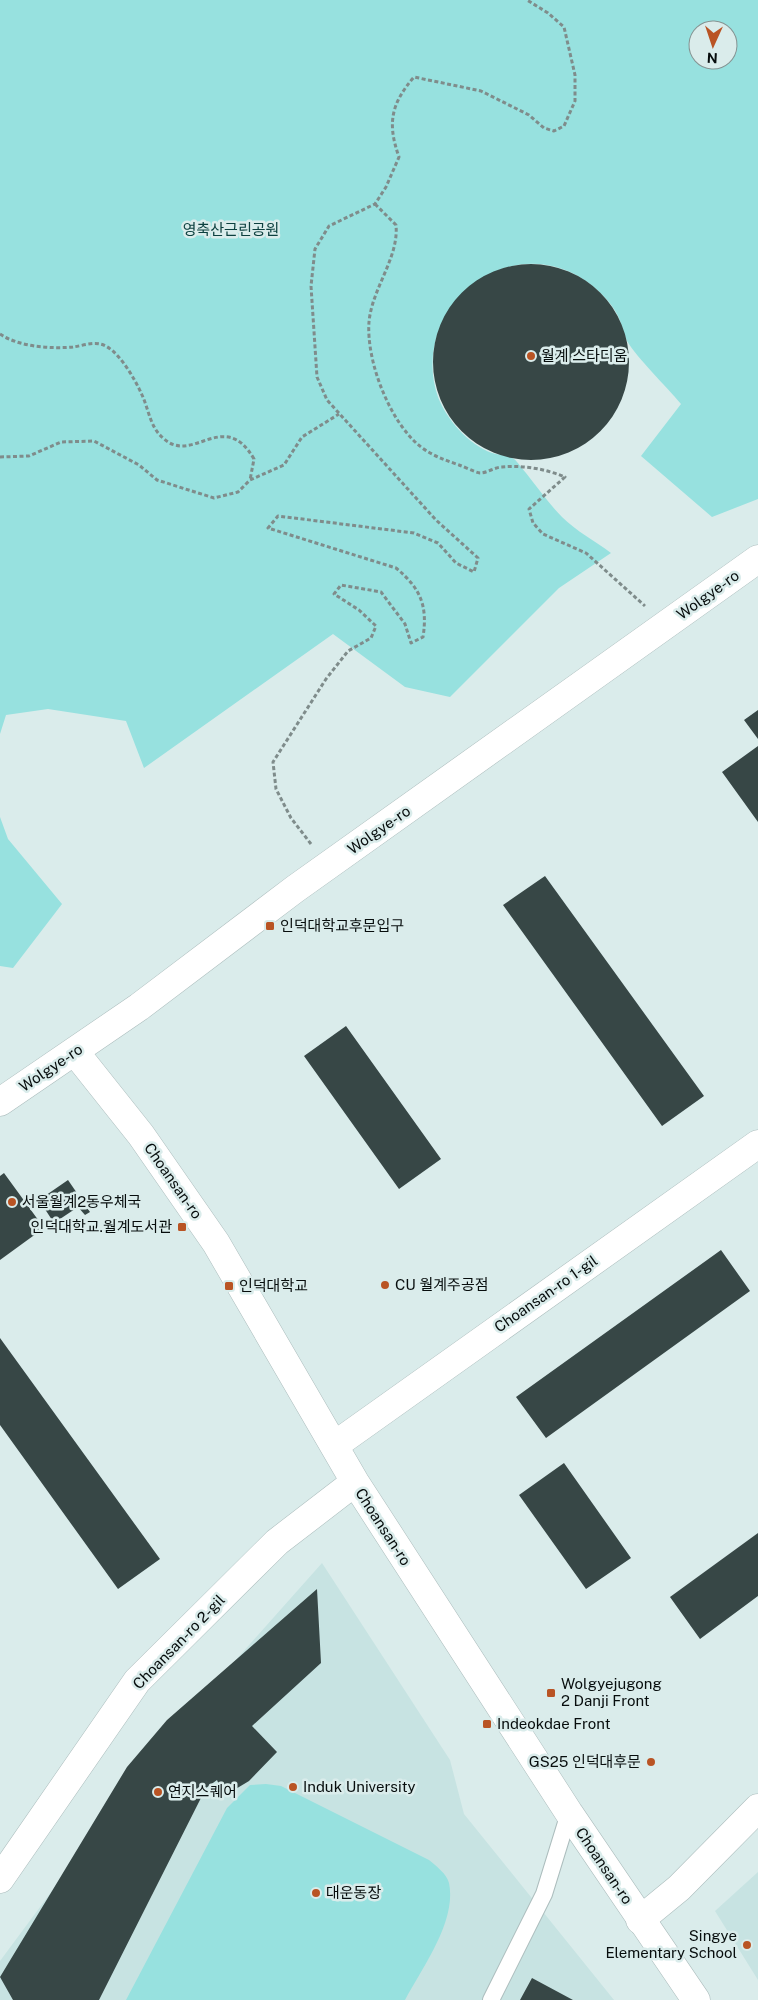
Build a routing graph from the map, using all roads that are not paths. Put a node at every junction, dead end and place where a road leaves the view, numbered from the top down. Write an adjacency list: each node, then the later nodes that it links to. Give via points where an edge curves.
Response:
1 (758, 559): 2 (street, Wolgye-ro, via 295,889)
2 (75, 1052): 3 (street, Wolgye-ro); 5 (street, Choansan-ro, via 141,1135 216,1243)
3 (0, 1102)
4 (758, 1144): 5 (street, Choansan-ro 1-gil)
5 (335, 1445): 6 (street, Choansan-ro)
6 (355, 1482): 8 (street, Choansan-ro); 9 (street, Choansan-ro 2-gil, via 277,1542 137,1681)
7 (758, 1808): 10 (street, via 680,1888)
8 (569, 1813): 10 (street, Choansan-ro); 11 (lane, via 544,1894)
9 (0, 1879)
10 (640, 1920): 12 (street, Choansan-ro)
11 (491, 2000)
12 (696, 2000)

